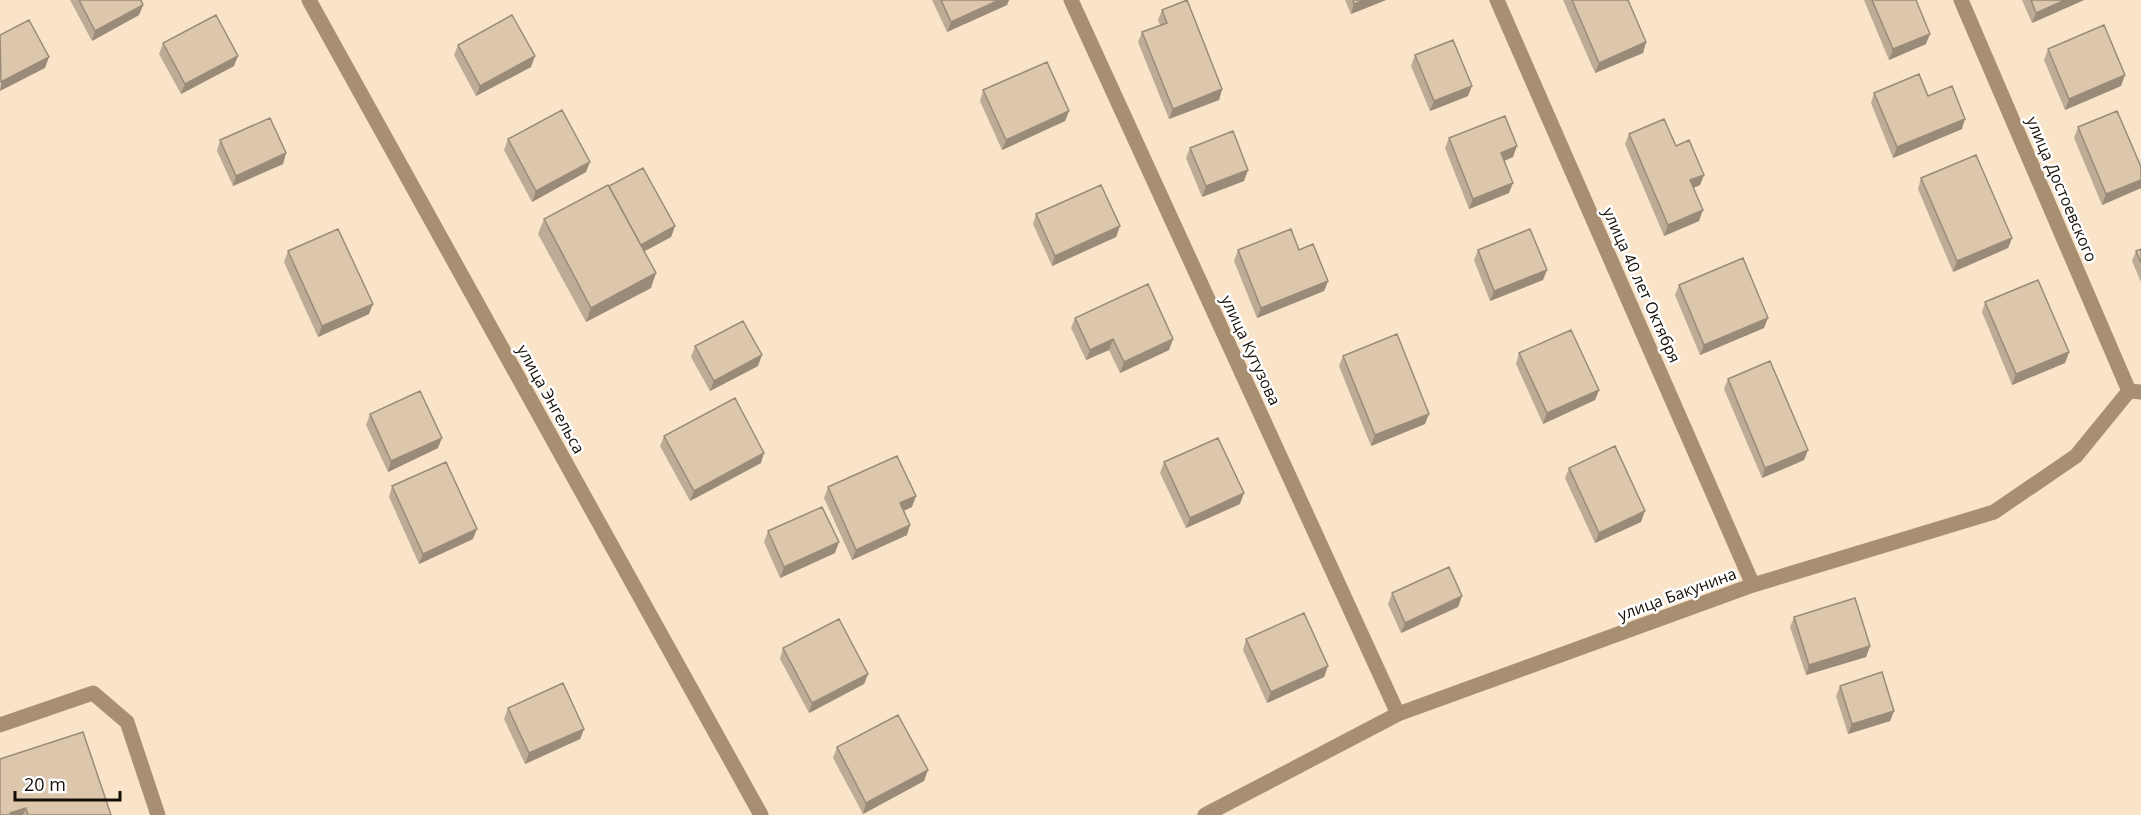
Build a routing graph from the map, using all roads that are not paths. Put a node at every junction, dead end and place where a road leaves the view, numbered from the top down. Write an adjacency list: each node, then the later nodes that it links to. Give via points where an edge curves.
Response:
1 (309, 0): 10 (street, улица Энгельса)
2 (1071, 0): 7 (street, улица Кутузова)
3 (1497, 0): 6 (street, улица 40 лет Октября)
4 (1961, 0): 5 (street, улица Достоевского)
5 (2135, 392): 6 (street, улица Бакунина, via 2076,456 1994,512)
6 (1753, 585): 7 (street, улица Бакунина)
7 (1398, 714): 11 (street, улица Бакунина)
8 (0, 725): 9 (street, via 93,693 127,722)
9 (158, 815)
10 (761, 815)
11 (1204, 815)

